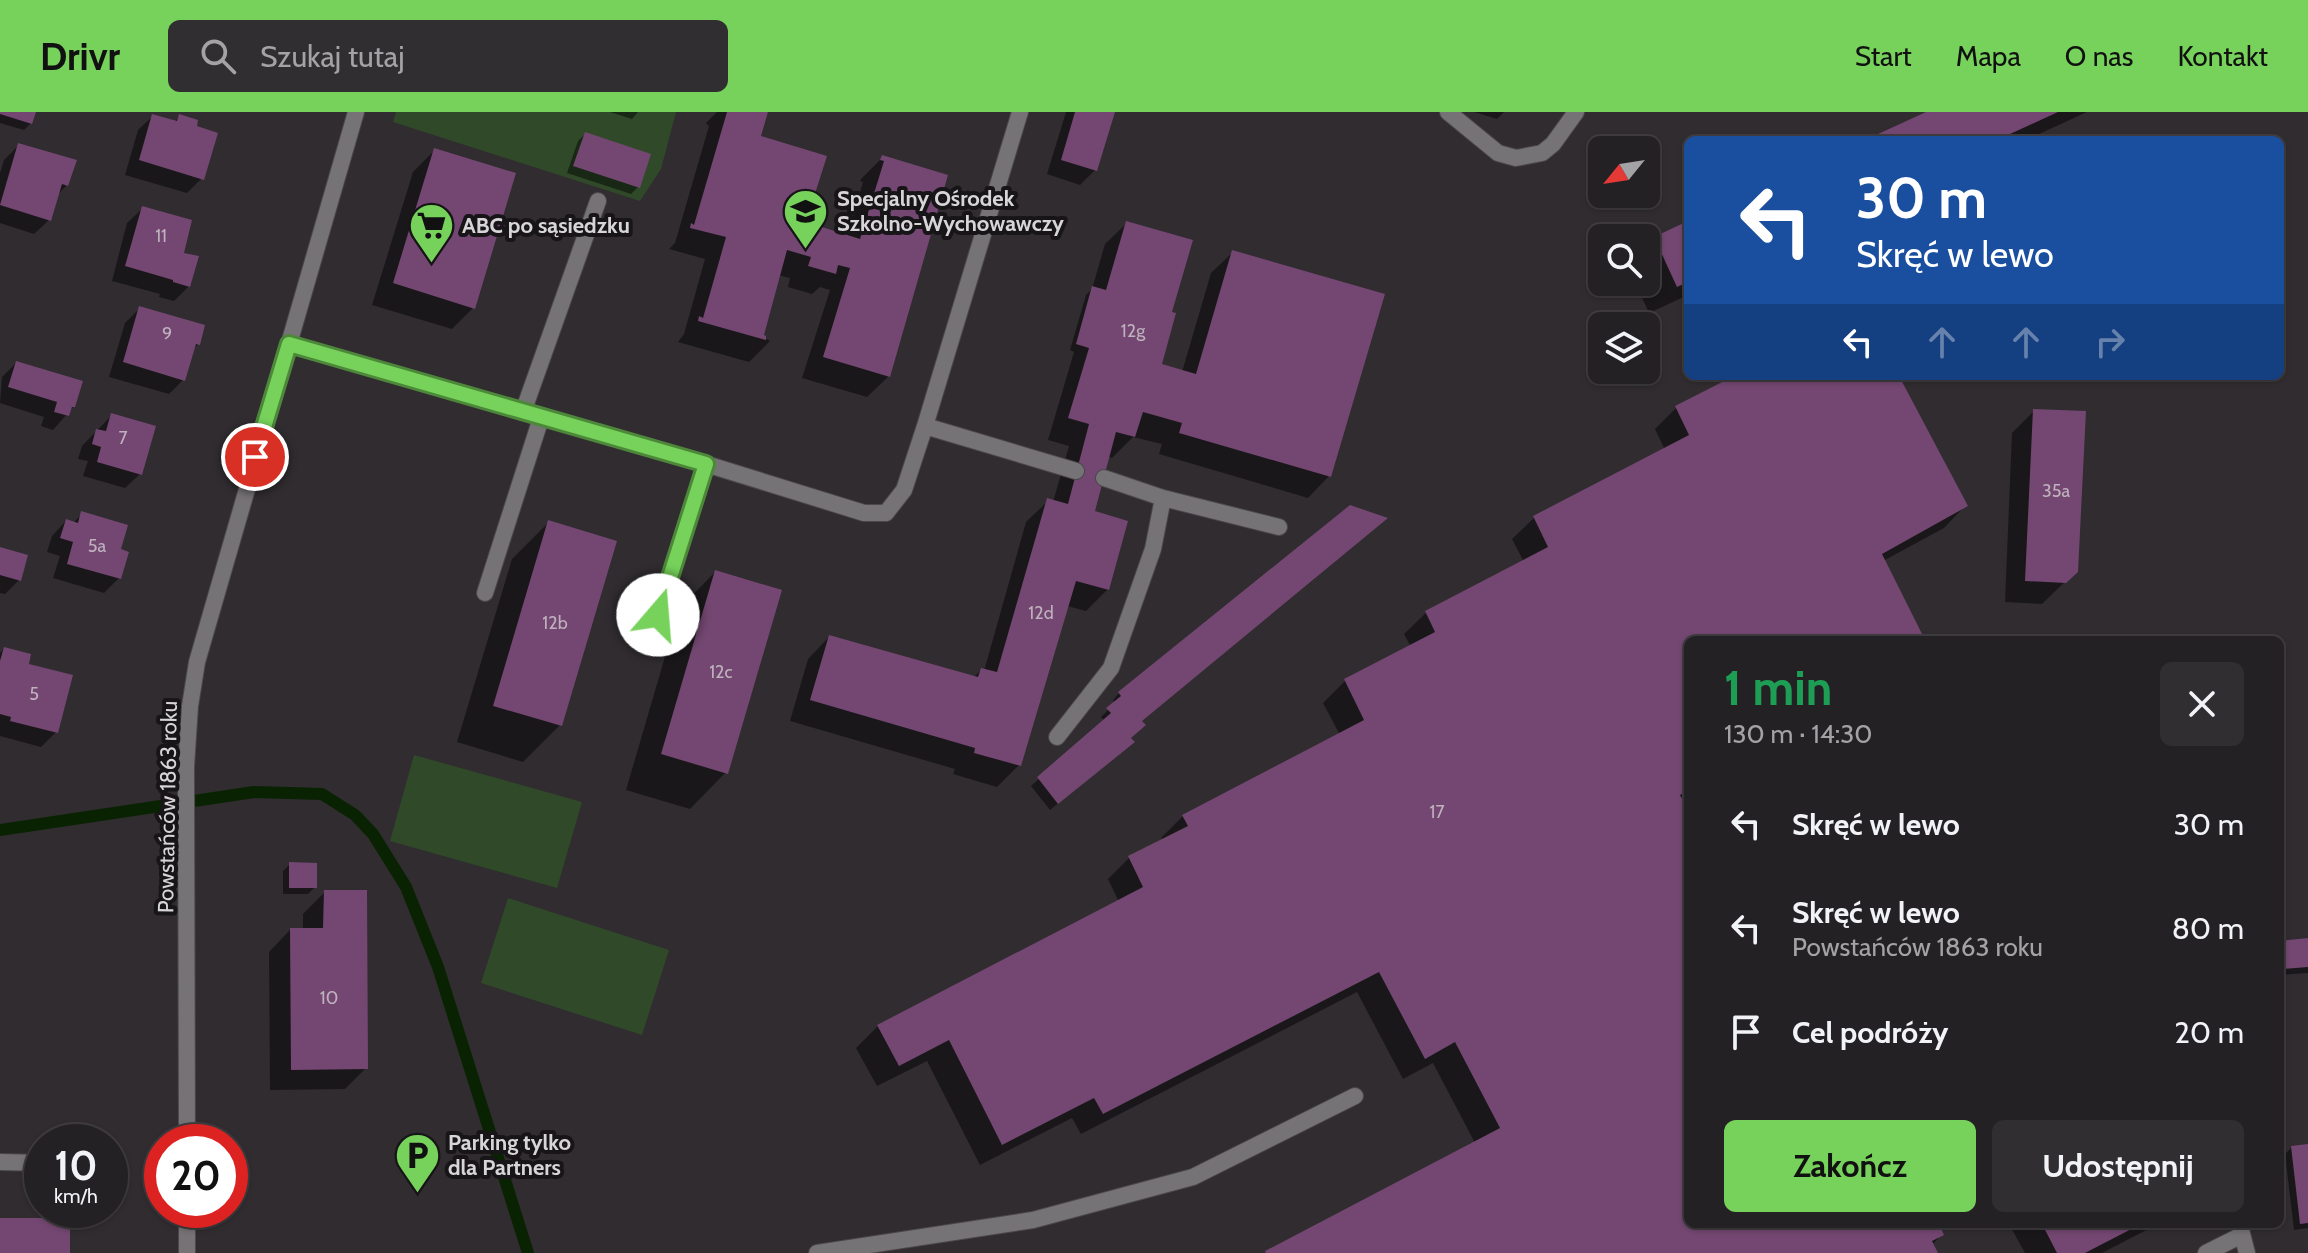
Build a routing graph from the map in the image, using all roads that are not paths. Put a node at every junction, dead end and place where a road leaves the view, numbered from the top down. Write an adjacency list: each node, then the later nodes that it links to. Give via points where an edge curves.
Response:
1 (356, 112): 6 (street, Powstańców 1863 roku)
2 (1020, 112): 9 (street)
3 (1448, 112): 4 (street, via 1498,153 1516,158 1542,153)
4 (1576, 112)
5 (598, 201): 7 (street)
6 (289, 344): 7 (street); 19 (street, Powstańców 1863 roku, via 197,662 190,706)
7 (523, 412): 8 (street)
8 (541, 418): 10 (street); 15 (street)
9 (925, 426): 10 (street, via 904,490 886,513 864,513); 11 (street)
10 (706, 464): 16 (street)
11 (1076, 471)
12 (1104, 478): 13 (street)
13 (1163, 498): 14 (street); 17 (street, via 1153,549 1111,668)
14 (1279, 527)
15 (485, 593)
16 (658, 615)
17 (1057, 737)
18 (1355, 1096): 25 (street, via 1193,1177 1033,1220)
19 (187, 1124)
20 (0, 1162): 21 (street)
21 (24, 1163)
22 (187, 1228): 24 (street)
23 (2241, 1230): 26 (street); 27 (street)
24 (187, 1253)
25 (817, 1253)
26 (2206, 1253)
27 (2247, 1253)

